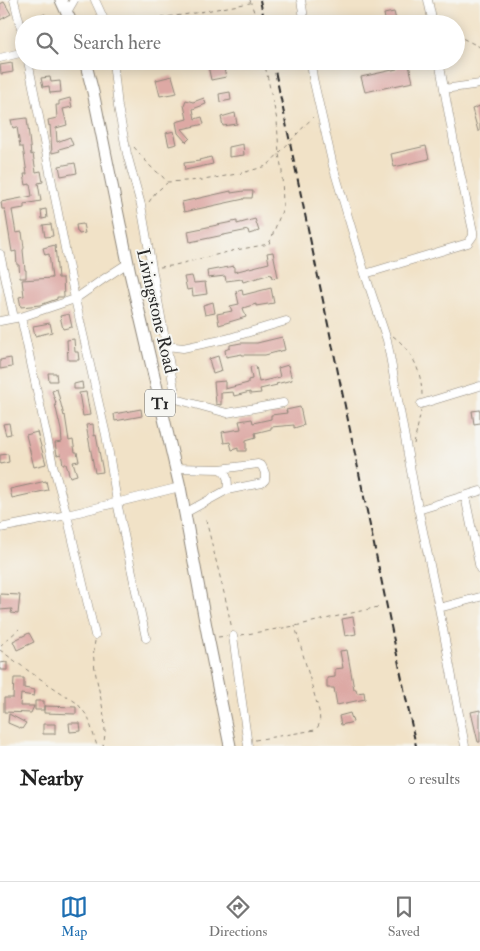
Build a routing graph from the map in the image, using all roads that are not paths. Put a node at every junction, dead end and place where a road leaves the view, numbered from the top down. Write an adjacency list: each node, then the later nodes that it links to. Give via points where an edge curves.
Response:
1 (14, 0): 8 (street)
2 (61, 0): 7 (highway)
3 (74, 0): 7 (street)
4 (95, 0): 10 (street)
5 (302, 0): 11 (street)
6 (428, 0): 12 (street)
7 (66, 12): 9 (highway)
8 (18, 15)
9 (68, 15)
10 (102, 15)
11 (304, 15)
12 (431, 15)
13 (15, 54): 14 (street)
14 (0, 58)
15 (30, 70): 25 (street)
16 (87, 70): 23 (highway, Livingstone Road / T1)
17 (114, 70): 29 (street, via 118,107 141,205)
18 (312, 70): 24 (street, via 333,166)
19 (441, 70): 21 (street)
20 (480, 84): 21 (street)
21 (444, 89): 24 (street, via 472,236 468,243)
22 (0, 254): 26 (street)
23 (128, 263): 25 (street); 33 (highway, Livingstone Road / T1)
24 (365, 274): 40 (street, via 387,340)
25 (75, 299): 26 (street); 39 (street, via 106,436)
26 (17, 318): 27 (street); 42 (street)
27 (0, 321)
28 (286, 321): 29 (street, via 226,339 182,348)
29 (167, 346): 31 (street, via 176,399 227,413)
30 (480, 386): 32 (street)
31 (283, 403)
32 (422, 404)
33 (175, 468): 34 (street); 35 (highway, Livingstone Road / T1)
34 (220, 469): 36 (street, via 229,482); 36 (street, via 258,464 265,474 262,483)
35 (180, 487): 39 (street); 41 (highway, Livingstone Road / T1)
36 (227, 490): 41 (street)
37 (480, 491): 38 (street)
38 (465, 496): 40 (street); 44 (street)
39 (117, 502): 42 (street); 49 (street)
40 (418, 510): 46 (street)
41 (185, 513): 51 (highway, Livingstone Road / T1)
42 (67, 515): 43 (street); 47 (street)
43 (0, 528)
44 (480, 569)
45 (480, 597): 46 (street)
46 (439, 608): 52 (street)
47 (95, 635)
48 (233, 636): 50 (street)
49 (146, 638)
50 (248, 744)
51 (230, 746)
52 (465, 746)

